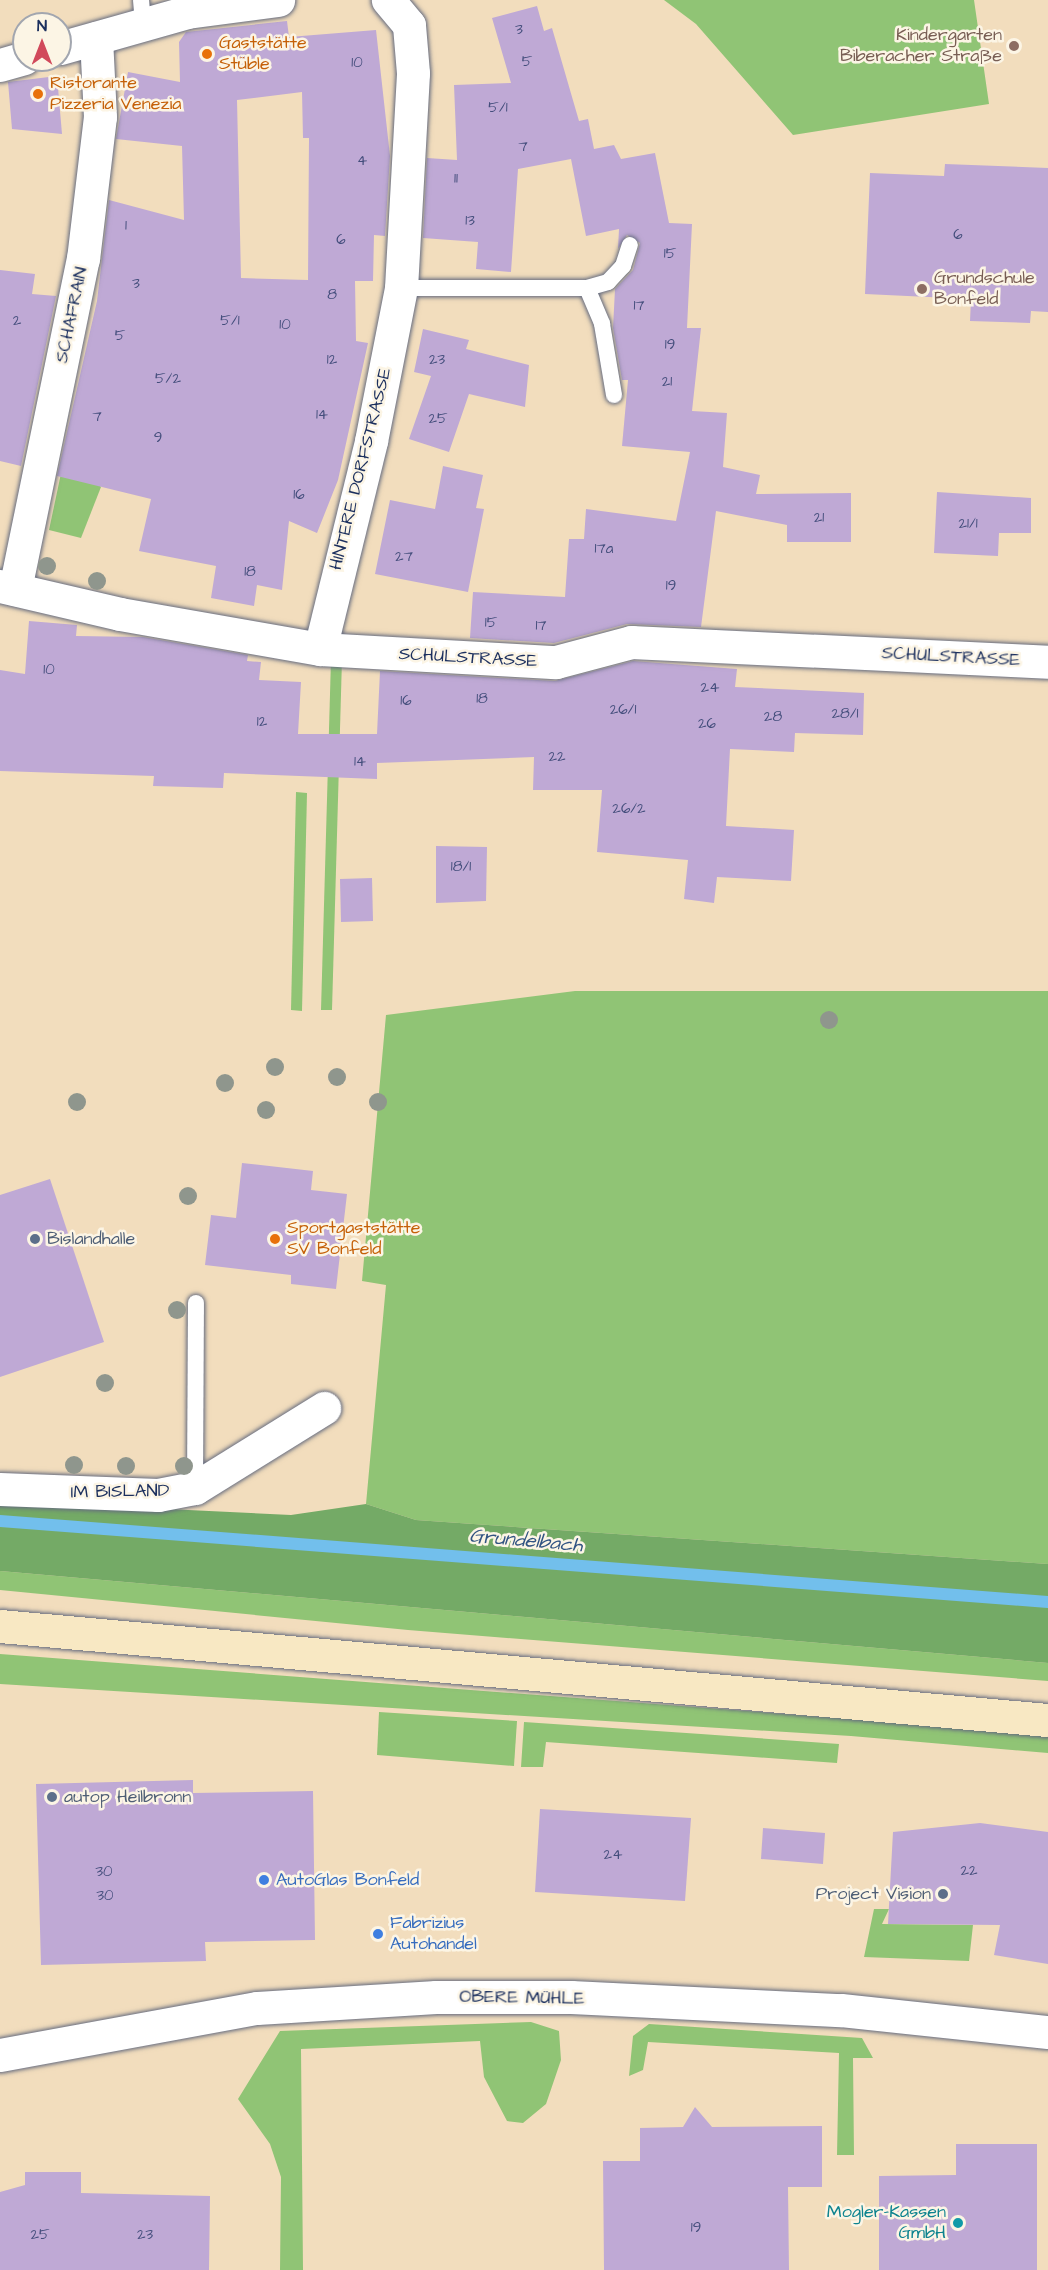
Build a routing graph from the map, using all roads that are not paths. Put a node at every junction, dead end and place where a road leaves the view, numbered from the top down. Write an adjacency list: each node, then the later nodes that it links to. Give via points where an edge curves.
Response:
1 (278, 0): 3 (street)
2 (389, 0): 7 (street, HINTERE DORFSTRASSE, via 409,25 413,73)
3 (142, 12): 4 (street)
4 (96, 38): 5 (street); 10 (street, SCHAFRAIN, via 100,117 83,259)
5 (72, 45)
6 (630, 245): 8 (lane, via 623,266 608,282)
7 (401, 288): 8 (lane); 11 (street, HINTERE DORFSTRASSE, via 371,441)
8 (587, 288): 9 (lane, via 602,324)
9 (614, 395)
10 (7, 587): 11 (street, SCHULSTRASSE, via 120,614)
11 (320, 649): 12 (street, SCHULSTRASSE, via 556,662 631,642)
12 (1048, 662)
13 (196, 1303): 15 (lane)
14 (324, 1408): 15 (street, IM BISLAND)
15 (195, 1488): 16 (street, IM BISLAND, via 158,1495)
16 (0, 1489)
17 (0, 1626): 18 (main road)
18 (1048, 1720)
19 (1048, 2032): 20 (street, OBERE MÜHLE, via 829,2010 571,1997 436,1997 257,2008)
20 (0, 2055)

